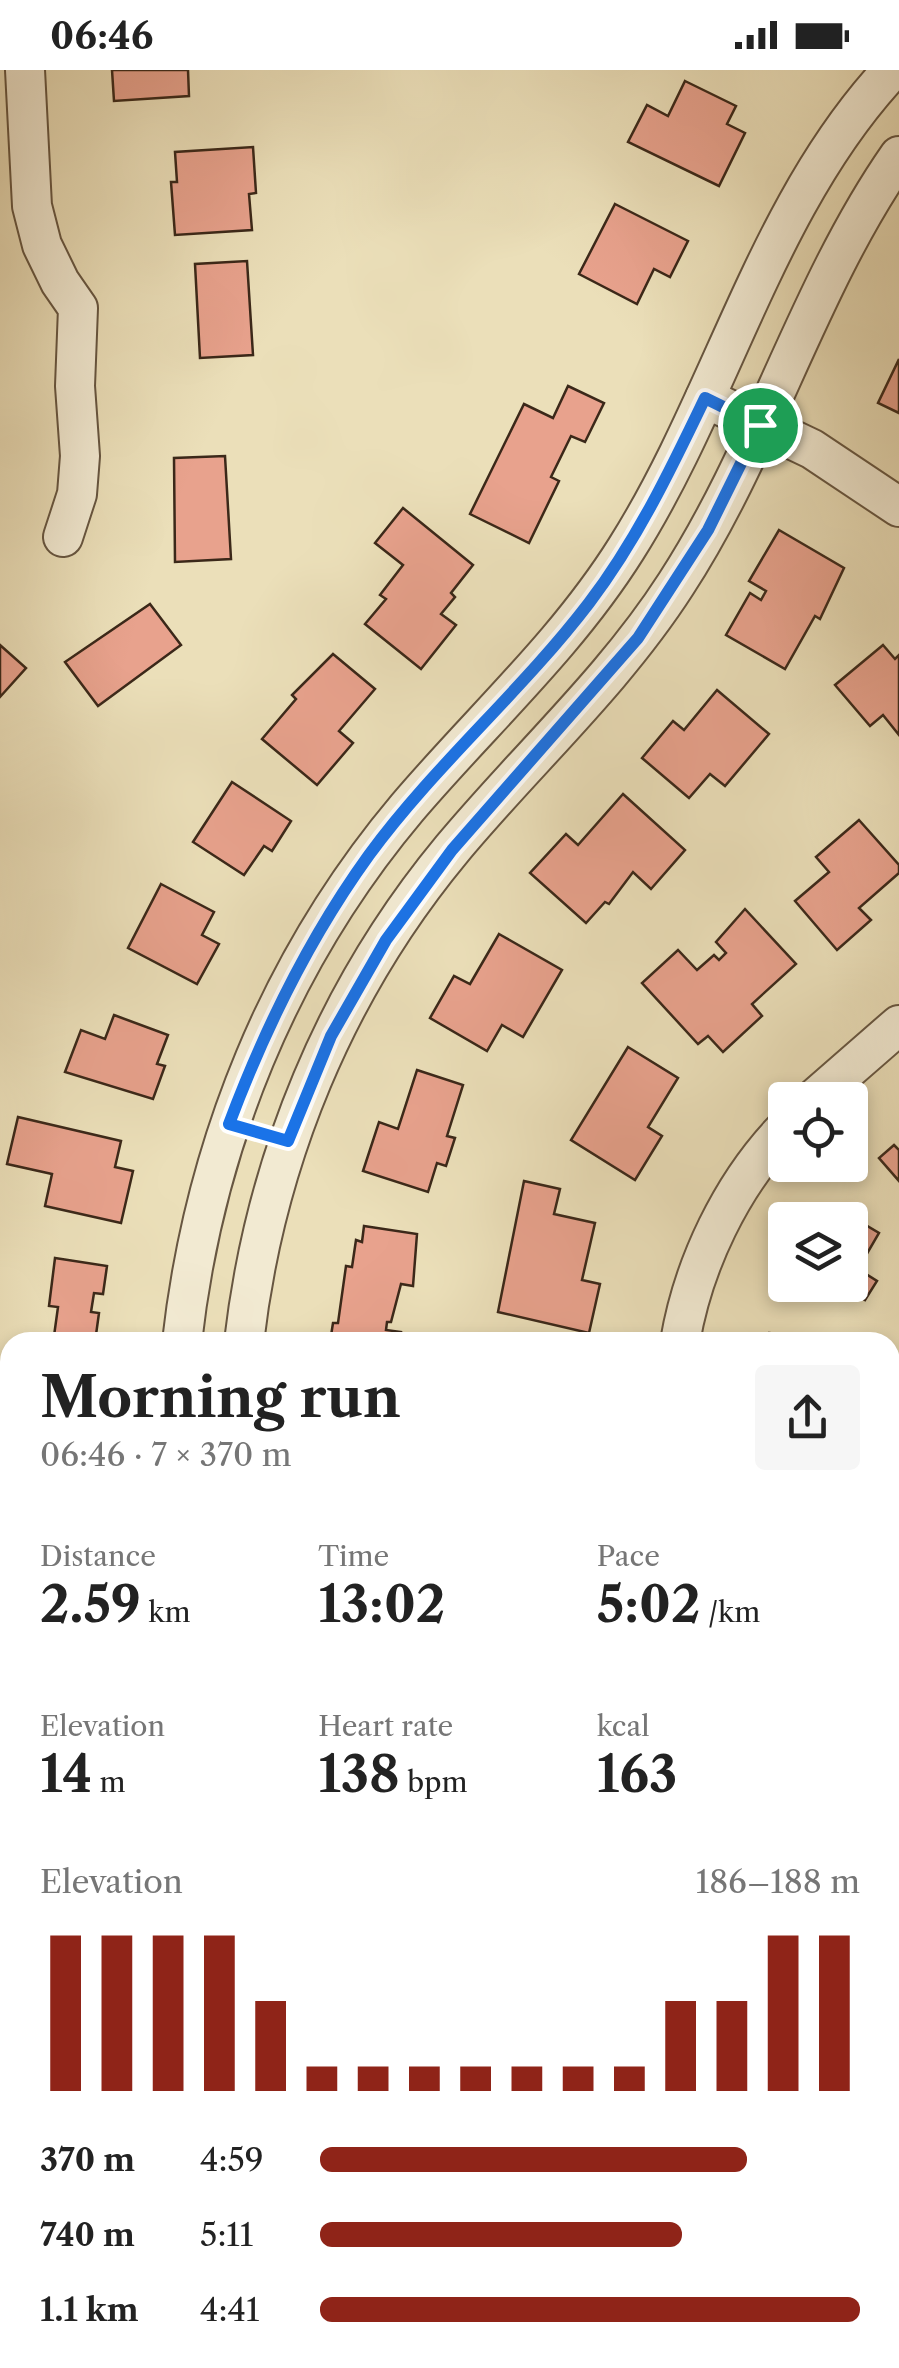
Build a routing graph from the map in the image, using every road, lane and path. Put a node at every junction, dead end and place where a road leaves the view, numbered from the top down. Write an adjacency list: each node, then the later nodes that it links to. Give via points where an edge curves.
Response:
1 (24, 70): 7 (street, via 32,206 42,245 78,308 80,456)
2 (892, 70): 4 (street, via 824,157)
3 (899, 156): 5 (street, via 852,233)
4 (705, 398): 5 (street); 10 (street, via 655,500 590,602 405,810 334,906 276,1010)
5 (760, 425): 6 (street, via 812,449); 11 (street, via 708,530 638,638 452,850 386,940 331,1036)
6 (899, 507)
7 (63, 537)
8 (899, 1025): 9 (street)
9 (834, 1082)
10 (229, 1124): 11 (street); 13 (street)
11 (288, 1141): 14 (street)
12 (768, 1151): 15 (street, via 719,1225)
13 (184, 1332)
14 (246, 1332)
15 (683, 1332)

